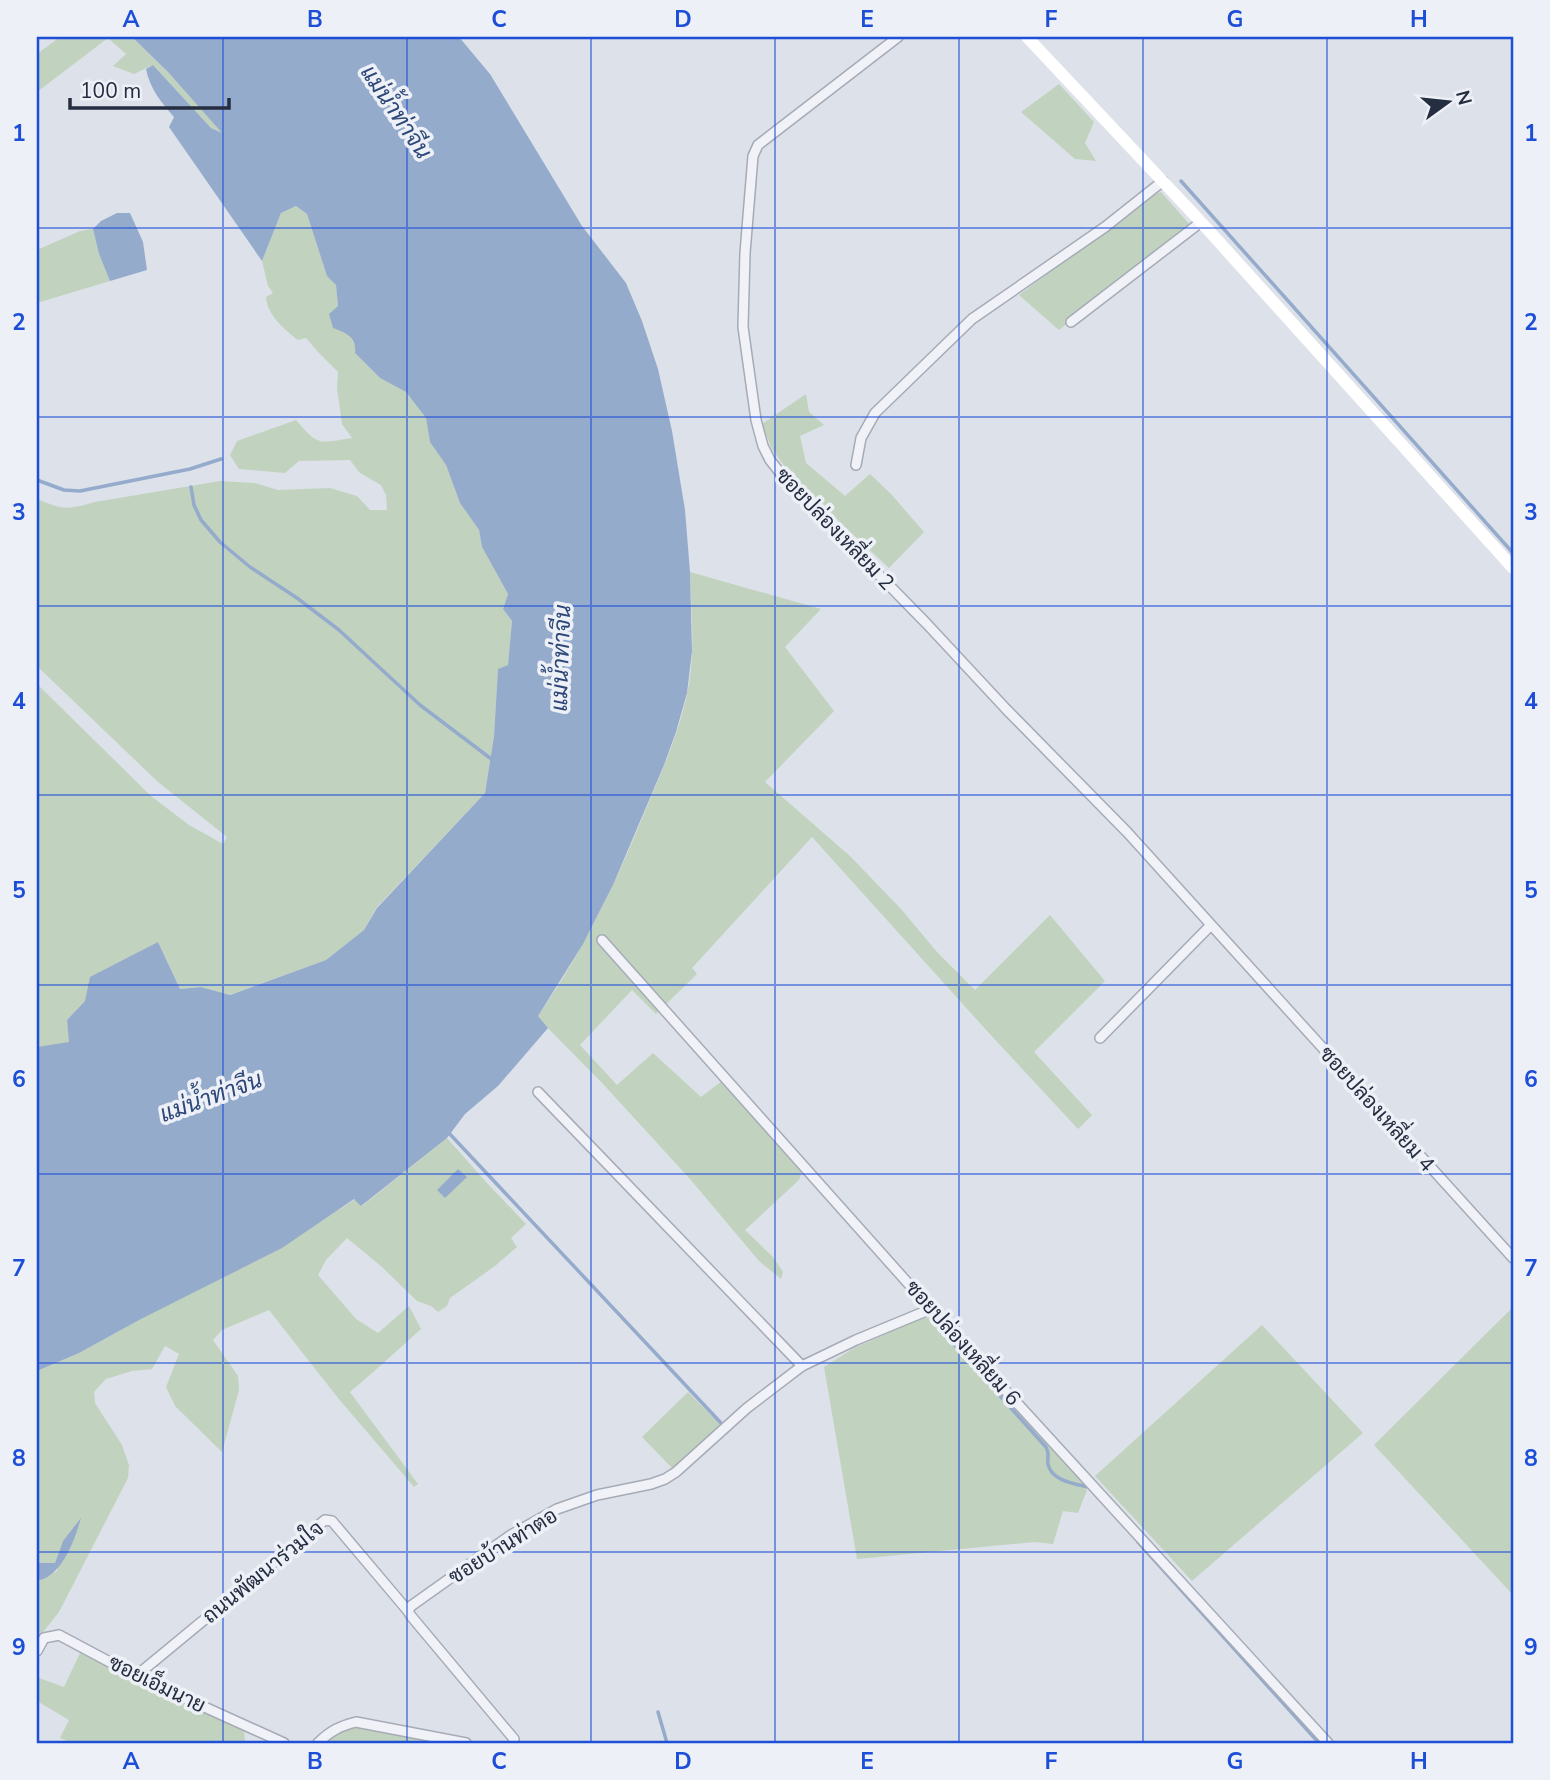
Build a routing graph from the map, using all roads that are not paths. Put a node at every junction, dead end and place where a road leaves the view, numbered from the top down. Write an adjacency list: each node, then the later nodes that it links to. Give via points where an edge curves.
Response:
1 (898, 37): 8 (street, ซอยปล่องเหลี่ยม 2, via 758,145 753,156 743,327 763,446 785,479 1127,832)
2 (1027, 37): 3 (street)
3 (1163, 181): 4 (street); 6 (street, via 1105,227 979,312 875,413 861,438)
4 (1201, 222): 5 (street); 7 (street)
5 (1071, 322)
6 (856, 465)
7 (1513, 568)
8 (1210, 926): 10 (street, ซอยปล่องเหลี่ยม 2); 11 (street)
9 (602, 940): 14 (street, ซอยปล่องเหลี่ยม 6)
10 (1241, 959): 13 (street, ซอยปล่องเหลี่ยม 4)
11 (1100, 1038)
12 (538, 1092): 15 (street)
13 (1513, 1258)
14 (931, 1309): 15 (street, ซอยบ้านท่าตอ); 23 (street, ซอยปล่องเหลี่ยม 6)
15 (802, 1366): 16 (street, ซอยบ้านท่าตอ, via 665,1479 557,1509 511,1535)
16 (408, 1611): 18 (street, ถนนพัฒนาร่วมใจ, via 332,1521 325,1520); 22 (street)
17 (37, 1651): 18 (street, ซอยเอ็มนาย, via 44,1638 59,1635)
18 (136, 1676): 19 (street, ซอยเอ็มนาย)
19 (284, 1743)
20 (318, 1743): 21 (street, via 340,1726 356,1722)
21 (466, 1743)
22 (513, 1743)
23 (1328, 1743)

